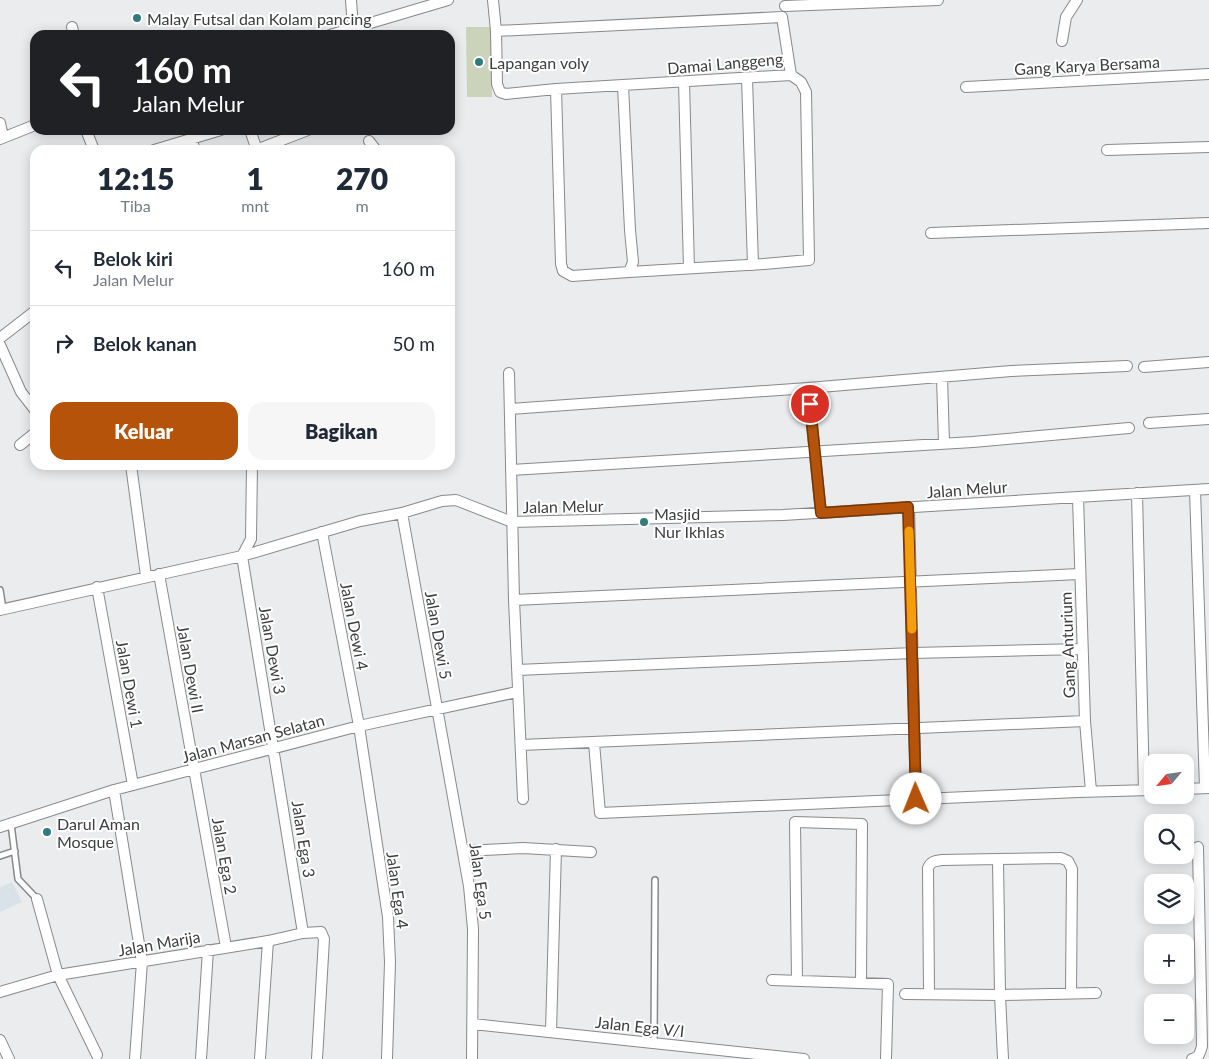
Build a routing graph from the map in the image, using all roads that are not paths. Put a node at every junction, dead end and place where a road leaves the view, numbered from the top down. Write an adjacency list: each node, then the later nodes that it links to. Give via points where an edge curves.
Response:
1 (351, 0): 8 (street)
2 (448, 0): 8 (street)
3 (494, 0): 10 (street, Damai Langgeng)
4 (938, 0): 6 (street)
5 (1077, 0): 11 (street, via 1066,17)
6 (785, 3): 7 (street)
7 (782, 17): 10 (street); 13 (street, Damai Langgeng)
8 (353, 28): 9 (street)
9 (346, 30)
10 (496, 31): 18 (street, Damai Langgeng, via 500,92)
11 (1062, 41)
12 (1209, 74): 17 (street, Gang Karya Bersama)
13 (791, 75): 14 (street, Damai Langgeng); 34 (street, via 801,82 806,92 809,260)
14 (747, 78): 15 (street, Damai Langgeng); 34 (street)
15 (684, 82): 16 (street, Damai Langgeng); 35 (street)
16 (623, 86): 18 (street, Damai Langgeng); 36 (street, via 633,262)
17 (966, 87)
18 (556, 89): 36 (street, via 563,271 572,276)
19 (0, 123): 23 (street)
20 (30, 127): 23 (street)
21 (205, 135): 24 (street)
22 (295, 135): 28 (street)
23 (2, 138)
24 (191, 140): 26 (street); 27 (street)
25 (369, 141): 29 (street)
26 (172, 145)
27 (193, 145)
28 (269, 145)
29 (372, 145)
30 (1209, 147): 31 (street)
31 (1107, 150)
32 (1209, 223): 33 (street)
33 (931, 233)
34 (753, 265): 35 (street)
35 (689, 268): 36 (street)
36 (629, 272)
37 (30, 315): 38 (street)
38 (0, 338)
39 (0, 345): 46 (street, via 21,392)
40 (1209, 362): 42 (street)
41 (1127, 366): 44 (street)
42 (1144, 367)
43 (509, 373): 47 (street)
44 (942, 377): 45 (street); 52 (street)
45 (808, 388): 47 (street); 54 (street)
46 (30, 404)
47 (510, 409): 57 (street)
48 (1209, 419): 49 (street)
49 (1149, 424)
50 (1129, 428): 52 (street)
51 (30, 437): 53 (street)
52 (944, 444): 54 (street)
53 (20, 445)
54 (815, 450): 57 (street); 64 (street)
55 (132, 470): 70 (street)
56 (252, 470): 67 (street, via 251,539)
57 (511, 470): 65 (street)
58 (1209, 489): 59 (street, Jalan Melur)
59 (1195, 490): 60 (street, Jalan Melur); 90 (street)
60 (1137, 493): 61 (street, Jalan Melur); 87 (street)
61 (1078, 497): 62 (street, Jalan Melur); 69 (street, Gang Anturium)
62 (908, 507): 64 (street, Jalan Melur); 71 (street)
63 (402, 513): 65 (street, Jalan Melur, via 456,500); 66 (street, Jalan Melur); 80 (street, Jalan Dewi 5)
64 (821, 513): 65 (street, Jalan Melur)
65 (512, 522): 74 (street)
66 (322, 532): 67 (street, Jalan Melur); 82 (street, Jalan Dewi 4)
67 (242, 556): 68 (street, Jalan Melur); 86 (street, Jalan Dewi 3)
68 (159, 574): 70 (street, Jalan Melur); 88 (street, Jalan Dewi II)
69 (1079, 574): 71 (street); 76 (street, Gang Anturium)
70 (146, 576): 72 (street, Jalan Melur)
71 (910, 582): 74 (street); 77 (street)
72 (98, 587): 75 (street, Jalan Melur); 89 (street, Jalan Dewi 1)
73 (0, 590): 75 (lane)
74 (514, 600): 78 (street)
75 (1, 610)
76 (1082, 649): 77 (street); 81 (street, Gang Anturium)
77 (912, 653): 78 (street); 83 (street)
78 (517, 670): 79 (street)
79 (517, 692): 80 (street, Jalan Marsan Selatan); 85 (street)
80 (436, 709): 82 (street, Jalan Marsan Selatan); 102 (street, Jalan Ega 5)
81 (1085, 721): 83 (street); 94 (street, Gang Anturium)
82 (359, 726): 86 (street, Jalan Marsan Selatan); 134 (street, Jalan Ega 4, via 388,917)
83 (914, 728): 84 (street); 96 (street)
84 (594, 742): 85 (street); 96 (street, via 600,813)
85 (521, 745): 95 (street)
86 (274, 749): 88 (street, Jalan Marsan Selatan); 108 (street, Jalan Ega 3)
87 (1147, 754)
88 (194, 770): 89 (street, Jalan Marsan Selatan); 110 (street, Jalan Ega 2)
89 (133, 786): 92 (street, Jalan Marsan Selatan)
90 (1207, 788): 91 (street)
91 (1194, 789)
92 (114, 790): 97 (street, Jalan Marsan Selatan); 112 (street)
93 (1144, 790): 94 (street)
94 (1091, 791): 96 (street)
95 (523, 799)
96 (916, 799)
97 (11, 824): 98 (street, Jalan Marsan Selatan); 101 (lane)
98 (0, 827)
99 (1198, 847): 128 (street, via 1202,1046)
100 (556, 850): 102 (street); 103 (street); 124 (street)
101 (15, 851): 104 (lane); 107 (lane, via 18,879)
102 (463, 851): 123 (street, Jalan Ega 5, via 473,929)
103 (591, 852)
104 (0, 856)
105 (998, 859): 118 (street, via 942,860 930,864); 119 (street, via 1061,858 1068,861 1072,869); 122 (street)
106 (655, 880): 126 (lane)
107 (36, 899): 113 (street)
108 (303, 934): 109 (street, Jalan Marija); 133 (street, Jalan Marija, via 321,932 324,939)
109 (268, 941): 110 (street, Jalan Marija); 132 (street)
110 (226, 947): 111 (street, Jalan Marija)
111 (208, 950): 112 (street, Jalan Marija); 131 (street)
112 (142, 962): 113 (street, Jalan Marija); 130 (street)
113 (58, 975): 117 (street, Jalan Marija); 127 (street)
114 (772, 980): 115 (street)
115 (797, 981): 116 (street); 116 (street, via 796,822 862,824)
116 (861, 983): 137 (street, via 888,984)
117 (0, 992)
118 (929, 993): 121 (street); 122 (street)
119 (1071, 993): 120 (street); 122 (street)
120 (1096, 993)
121 (905, 994)
122 (1000, 995): 138 (street)
123 (472, 1024): 124 (street, Jalan Ega V/I); 135 (street, Jalan Ega 5)
124 (551, 1032): 126 (street, Jalan Ega V/I)
125 (0, 1040): 129 (street)
126 (654, 1042): 136 (street, Jalan Ega V/I)
127 (97, 1055)
128 (1195, 1057)
129 (9, 1059)
130 (135, 1059)
131 (201, 1059)
132 (260, 1059)
133 (317, 1059)
134 (388, 1059)
135 (472, 1059)
136 (804, 1059)
137 (886, 1059)
138 (1003, 1059)

